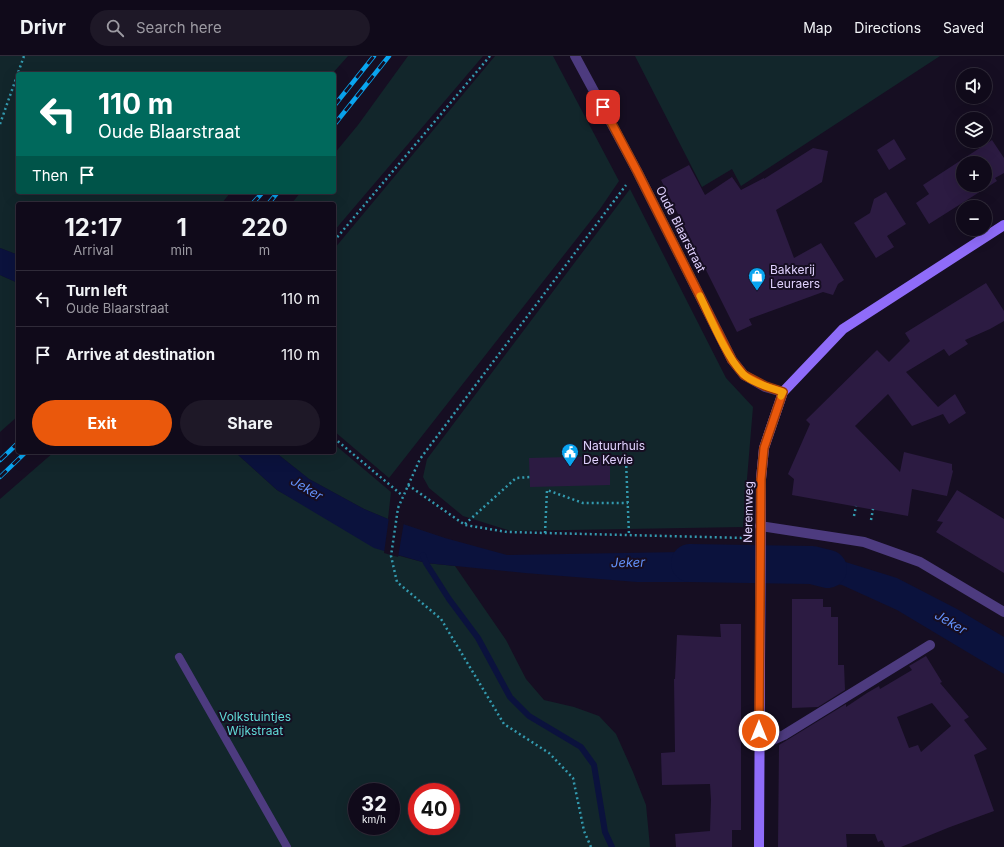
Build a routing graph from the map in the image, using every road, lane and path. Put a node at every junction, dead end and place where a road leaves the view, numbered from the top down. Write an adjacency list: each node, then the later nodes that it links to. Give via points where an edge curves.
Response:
1 (24, 56): 4 (path)
2 (490, 56): 9 (path)
3 (575, 56): 7 (street, Oude Blaarstraat)
4 (18, 72)
5 (16, 79): 6 (path)
6 (0, 124)
7 (637, 171): 10 (street, Oude Blaarstraat, via 732,360 744,375); 14 (path, via 420,459)
8 (1004, 225): 10 (street, Neremweg, via 843,329)
9 (336, 239)
10 (783, 392): 22 (street, Neremweg, via 764,448)
11 (336, 440): 15 (path)
12 (626, 461): 16 (path)
13 (530, 477): 21 (path, via 516,478)
14 (408, 485): 15 (path); 21 (path)
15 (403, 496): 31 (path, via 398,508 391,556 398,582 441,619 504,724 549,753 573,778 584,831)
16 (628, 502): 23 (path, via 583,503 546,490); 24 (path)
17 (856, 506): 19 (path)
18 (873, 509): 20 (path)
19 (854, 516)
20 (871, 520)
21 (465, 525): 23 (path, via 508,532)
22 (760, 526): 25 (street, Neremweg); 26 (street, via 864,542 920,562)
23 (545, 533): 24 (path)
24 (629, 535): 25 (path)
25 (760, 541): 29 (street, Neremweg)
26 (1004, 612)
27 (930, 645): 29 (street, via 784,735)
28 (179, 657): 30 (lane)
29 (759, 746): 32 (street, Neremweg)
30 (287, 847)
31 (592, 847)
32 (759, 847)

